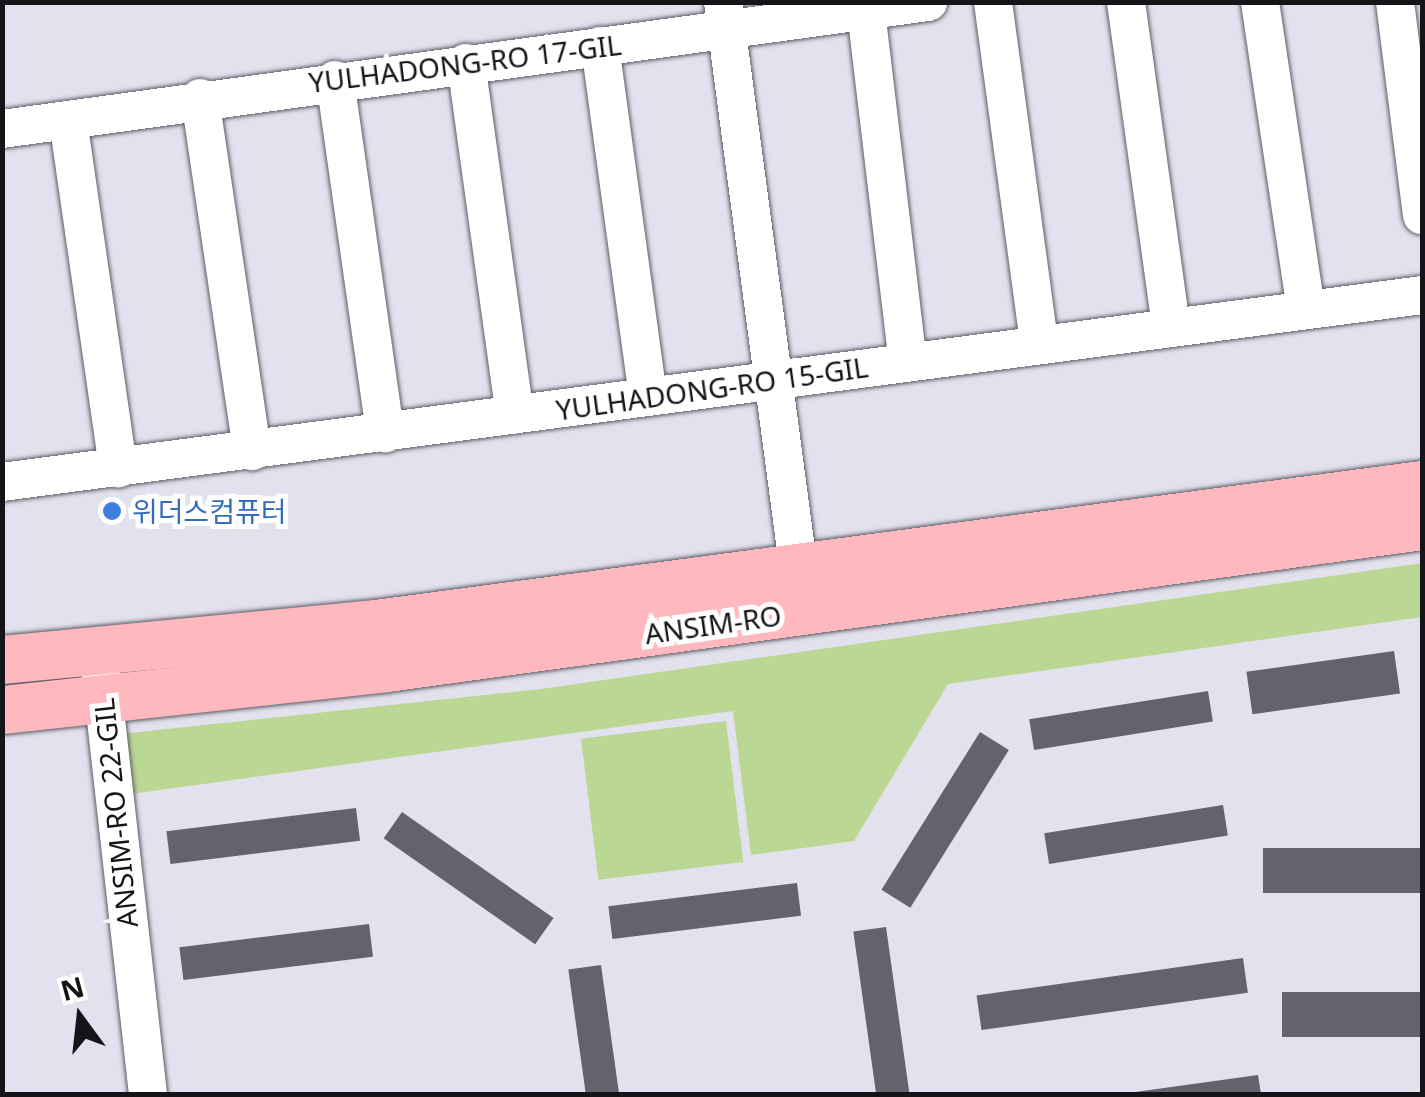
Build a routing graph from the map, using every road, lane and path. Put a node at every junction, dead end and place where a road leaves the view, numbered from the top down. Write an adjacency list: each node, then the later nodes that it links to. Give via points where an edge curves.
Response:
1 (928, 2): 6 (street, YULHADONG-RO 17-GIL)
2 (993, 2): 18 (street)
3 (1126, 2): 17 (street)
4 (1260, 2): 16 (street)
5 (1394, 2): 14 (street)
6 (866, 10): 7 (street, YULHADONG-RO 17-GIL); 19 (street)
7 (725, 16): 8 (street, YULHADONG-RO 17-GIL); 20 (street)
8 (600, 46): 9 (street, YULHADONG-RO 17-GIL); 21 (street)
9 (466, 63): 10 (street, YULHADONG-RO 17-GIL); 22 (street)
10 (335, 80): 11 (street, YULHADONG-RO 17-GIL); 23 (street)
11 (200, 98): 12 (street, YULHADONG-RO 17-GIL); 24 (street)
12 (68, 120): 13 (street, YULHADONG-RO 17-GIL); 25 (street)
13 (2, 129)
14 (1422, 214)
15 (1422, 295): 16 (street, YULHADONG-RO 15-GIL)
16 (1306, 309): 17 (street, YULHADONG-RO 15-GIL)
17 (1171, 325): 18 (street, YULHADONG-RO 15-GIL)
18 (1039, 343): 19 (street, YULHADONG-RO 15-GIL)
19 (908, 361): 20 (street, YULHADONG-RO 15-GIL)
20 (774, 379): 21 (street, YULHADONG-RO 15-GIL); 29 (street)
21 (648, 396): 22 (street, YULHADONG-RO 15-GIL)
22 (515, 415): 23 (street, YULHADONG-RO 15-GIL)
23 (385, 434): 24 (street, YULHADONG-RO 15-GIL)
24 (252, 450): 25 (street, YULHADONG-RO 15-GIL)
25 (118, 468): 26 (street, YULHADONG-RO 15-GIL)
26 (2, 482)
27 (1422, 485): 29 (main road, ANSIM-RO)
28 (1422, 526): 32 (main road, ANSIM-RO)
29 (798, 565): 30 (main road, ANSIM-RO, via 376,624)
30 (98, 650): 31 (main road, ANSIM-RO); 32 (street, ANSIM-RO 22-GIL)
31 (2, 660)
32 (104, 703): 33 (main road, ANSIM-RO); 34 (street, ANSIM-RO 22-GIL)
33 (2, 710)
34 (148, 1094)

